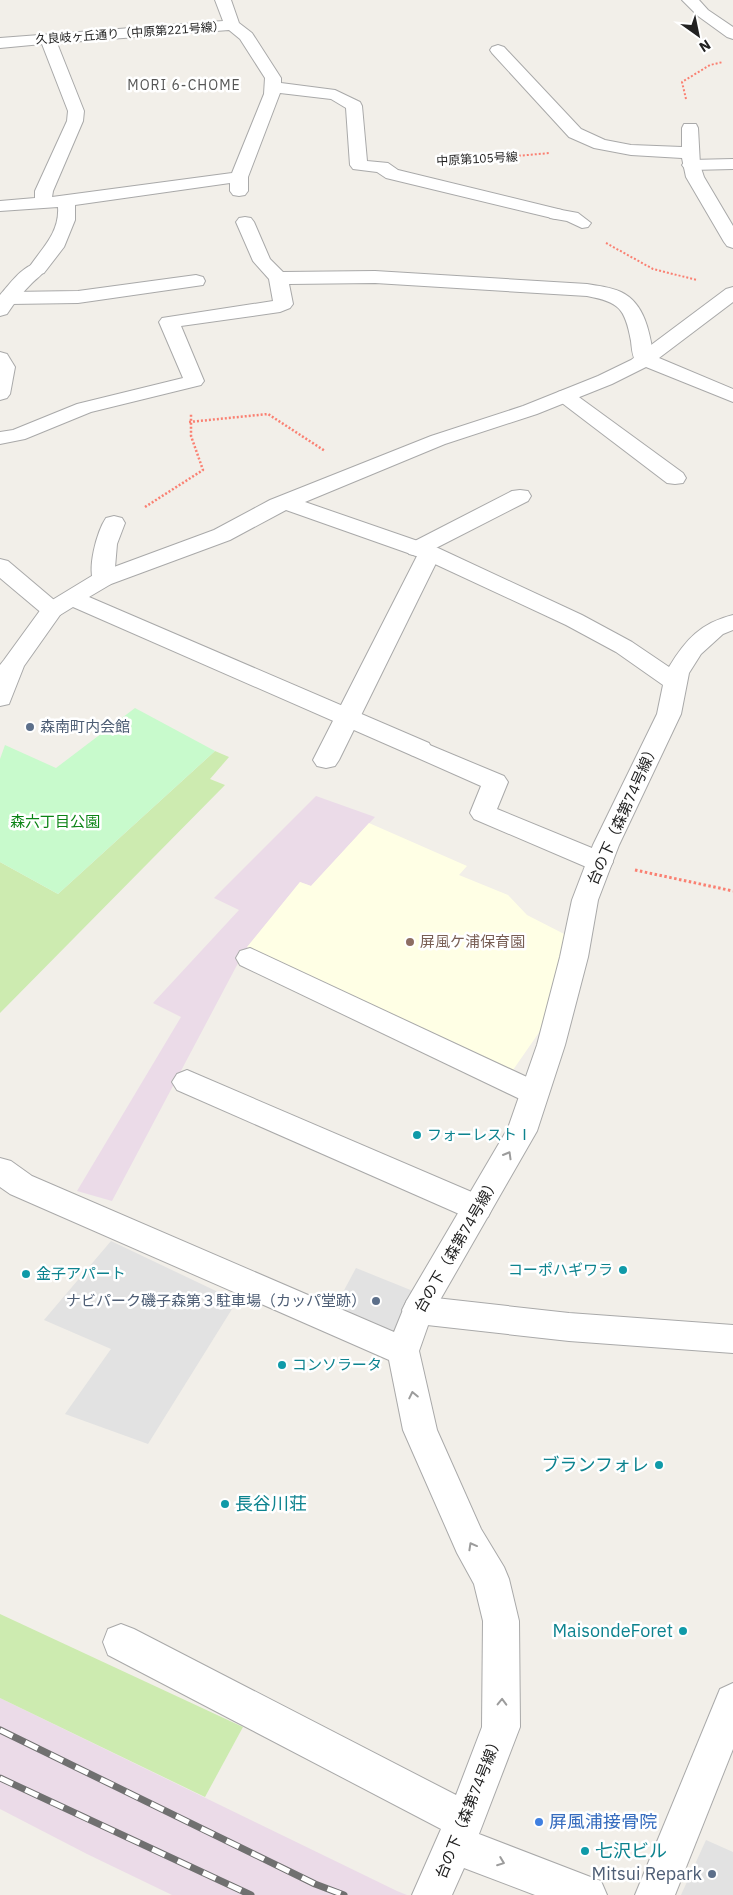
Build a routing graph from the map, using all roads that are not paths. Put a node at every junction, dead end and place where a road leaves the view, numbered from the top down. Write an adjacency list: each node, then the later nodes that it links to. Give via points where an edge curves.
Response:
1 (223, 0): 3 (street, 久良岐ヶ丘通り（中原第221号線）)
2 (690, 0): 4 (street)
3 (232, 25): 5 (street, 久良岐ヶ丘通り（中原第221号線）); 8 (street, via 246,36 273,78)
4 (733, 34)
5 (48, 40): 6 (street, 久良岐ヶ丘通り（中原第221号線）); 14 (street, via 76,111 75,121 44,192)
6 (0, 43)
7 (498, 50): 10 (street, via 575,133 600,144)
8 (272, 87): 13 (street); 16 (street, via 335,95 354,106 359,165 382,167 392,174 572,217)
9 (690, 128): 10 (street)
10 (691, 159): 11 (street); 17 (street, via 695,177)
11 (733, 164)
12 (66, 201): 13 (street); 14 (street); 21 (street, via 69,212 58,246)
13 (241, 201): 18 (street, via 262,261)
14 (43, 203): 15 (street)
15 (0, 206)
16 (582, 223)
17 (733, 242)
18 (278, 278): 22 (street, via 375,277 587,290 614,296 626,304 639,329); 27 (street, via 283,304 169,322 194,381 84,408 18,435)
19 (196, 281): 21 (street)
20 (733, 293): 22 (street)
21 (3, 305)
22 (644, 359): 25 (street); 26 (street)
23 (3, 363): 24 (street)
24 (0, 394)
25 (565, 396): 28 (street); 30 (street, via 438,440)
26 (733, 396)
27 (0, 438)
28 (674, 478)
29 (520, 496): 32 (street)
30 (285, 502): 32 (street); 34 (street, via 222,535)
31 (113, 525): 34 (street, via 106,544)
32 (423, 551): 37 (street, via 574,620 616,642); 39 (street)
33 (0, 566): 35 (street)
34 (103, 579): 35 (street)
35 (62, 604): 38 (street, via 12,665); 39 (street)
36 (733, 622): 37 (street, 台の下（森第74号線）, via 715,629 692,649 677,673)
37 (676, 682): 41 (street, 台の下（森第74号線）, via 669,714)
38 (0, 698)
39 (347, 717): 40 (street); 41 (street, via 495,782 483,813)
40 (326, 760)
41 (600, 862): 44 (street, 台の下（森第74号線）, via 585,900 572,966)
42 (250, 958): 44 (street)
43 (187, 1082): 46 (street)
44 (534, 1094): 46 (street, 台の下（森第74号線）, one-way to 44, via 522,1131)
45 (4, 1178): 49 (street)
46 (477, 1208): 47 (street, 台の下（森第74号線）)
47 (418, 1310): 48 (street, via 569,1327); 49 (street, 台の下（森第74号線）)
48 (733, 1339)
49 (404, 1351): 52 (street, 台の下（森第74号線）, one-way to 49, via 501,1727 501,1621 491,1579 468,1541 420,1430)
50 (121, 1642): 52 (street)
51 (733, 1702): 55 (street)
52 (460, 1833): 53 (street, 台の下（森第74号線）); 54 (street, one-way to 54)
53 (432, 1895)
54 (587, 1895)
55 (655, 1895)

